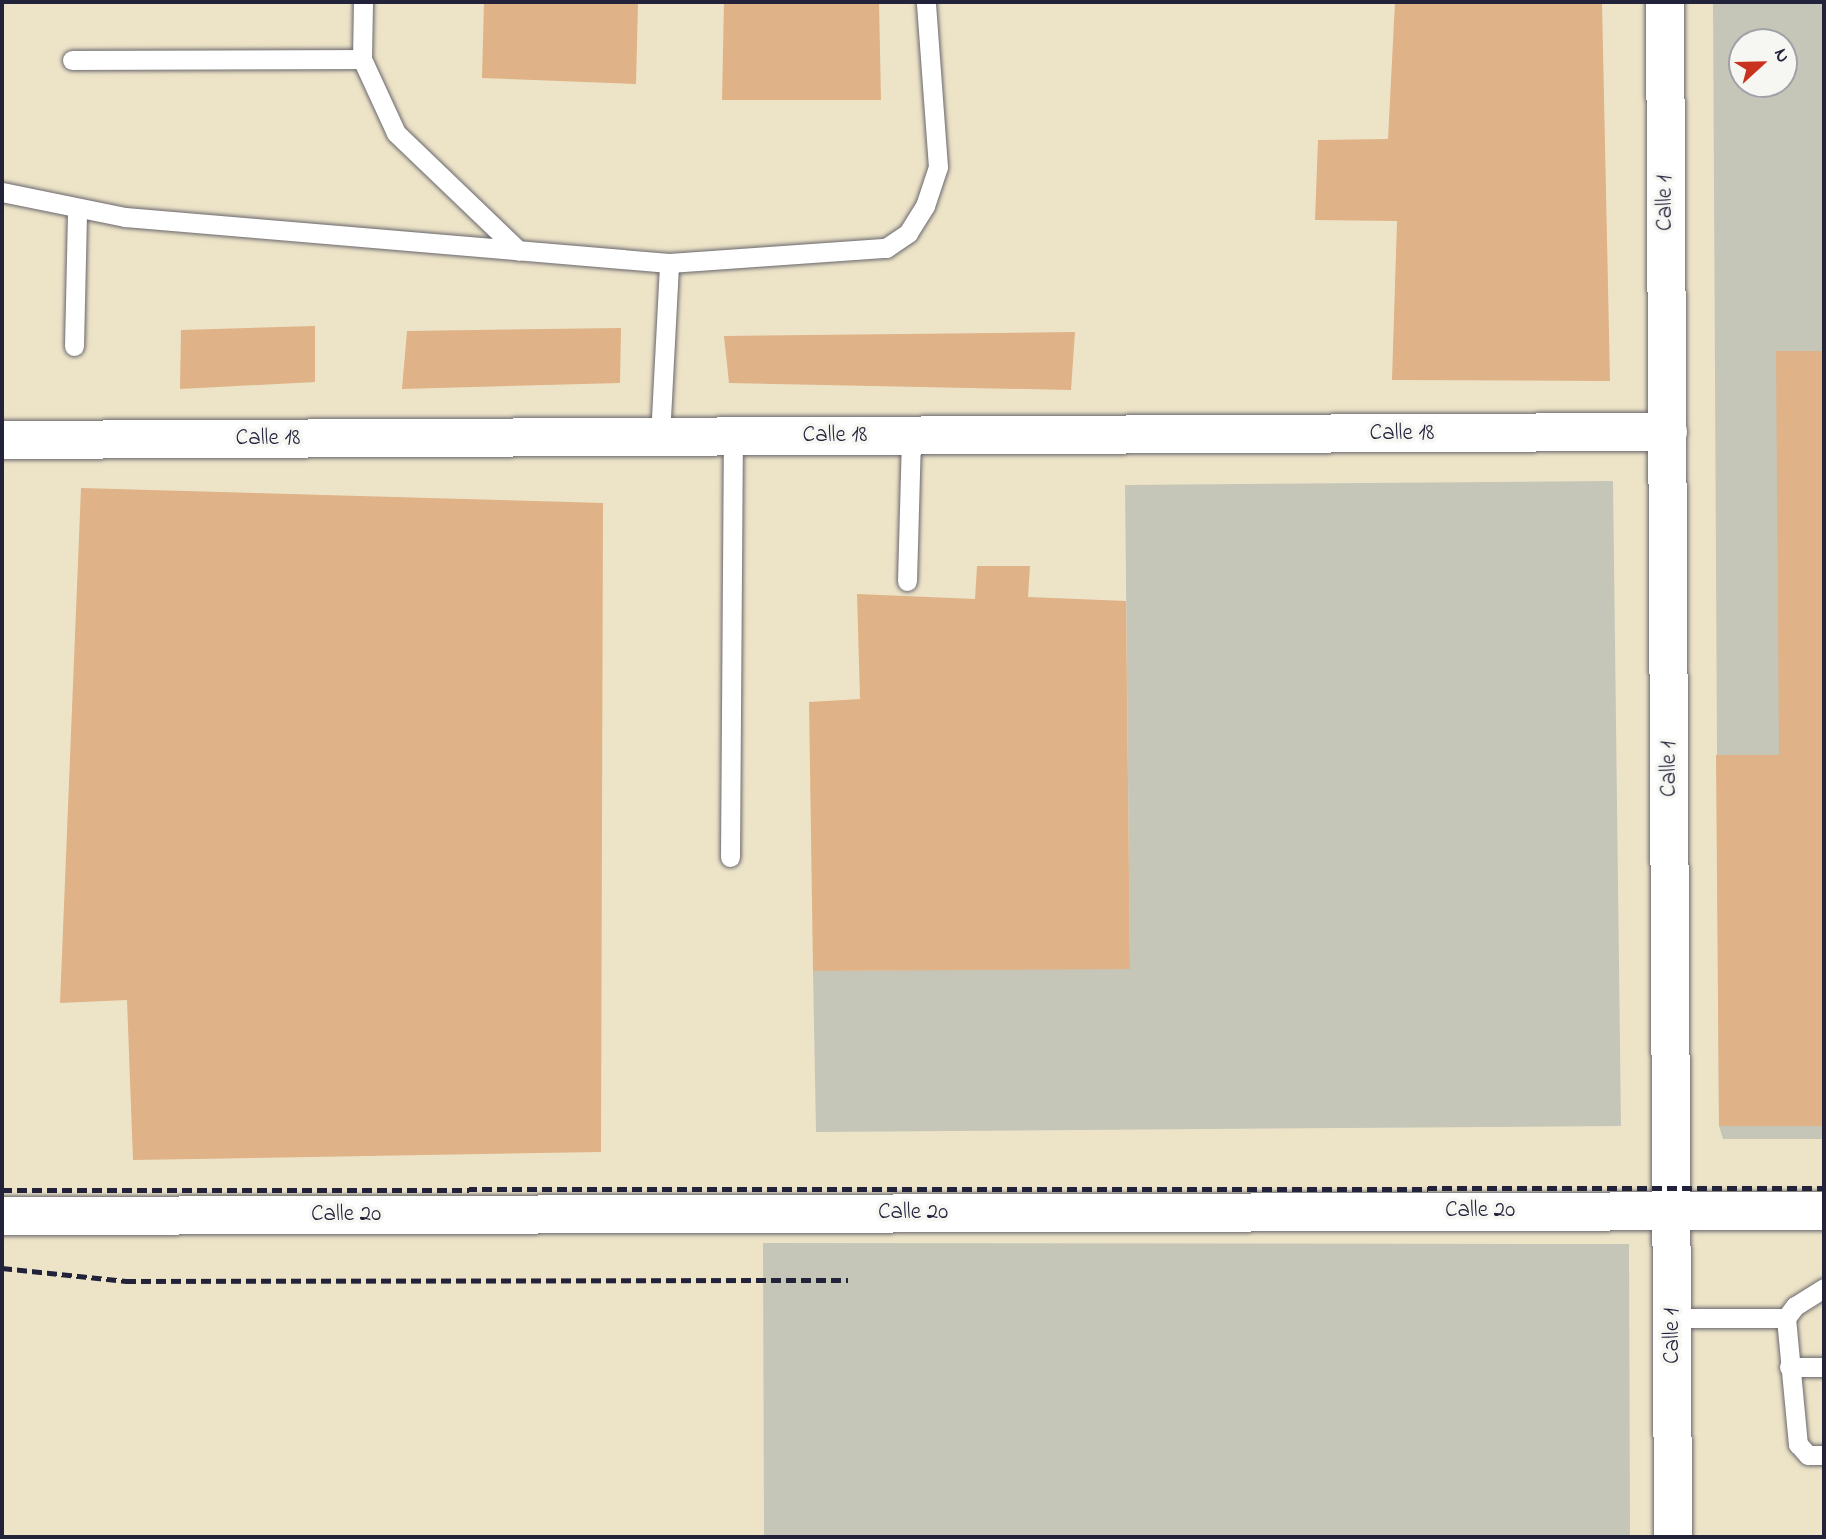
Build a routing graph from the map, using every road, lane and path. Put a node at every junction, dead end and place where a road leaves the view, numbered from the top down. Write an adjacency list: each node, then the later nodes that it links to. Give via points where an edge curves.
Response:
1 (363, 2): 4 (lane)
2 (926, 2): 9 (lane, via 937,167 925,206 908,233 886,248)
3 (1665, 2): 11 (street, Calle 1)
4 (362, 59): 5 (lane); 8 (lane, via 396,133)
5 (72, 60)
6 (2, 192): 7 (lane)
7 (76, 210): 8 (lane); 10 (lane)
8 (519, 251): 9 (lane)
9 (669, 263): 13 (lane)
10 (74, 346)
11 (1668, 432): 12 (street, Calle 18); 18 (street, Calle 1)
12 (911, 436): 14 (street, Calle 18); 16 (lane)
13 (660, 437): 14 (street, Calle 18); 15 (street, Calle 18)
14 (733, 437): 17 (lane)
15 (2, 440)
16 (907, 581)
17 (730, 856)
18 (1673, 1211): 19 (street, Calle 20); 20 (street, Calle 20); 22 (street, Calle 1)
19 (1824, 1211)
20 (2, 1216)
21 (1824, 1288): 23 (lane, via 1795,1306)
22 (1673, 1318): 23 (lane); 27 (street, Calle 1)
23 (1786, 1318): 24 (lane)
24 (1789, 1367): 25 (lane); 26 (lane, via 1798,1444 1808,1455)
25 (1824, 1367)
26 (1824, 1455)
27 (1673, 1537)

